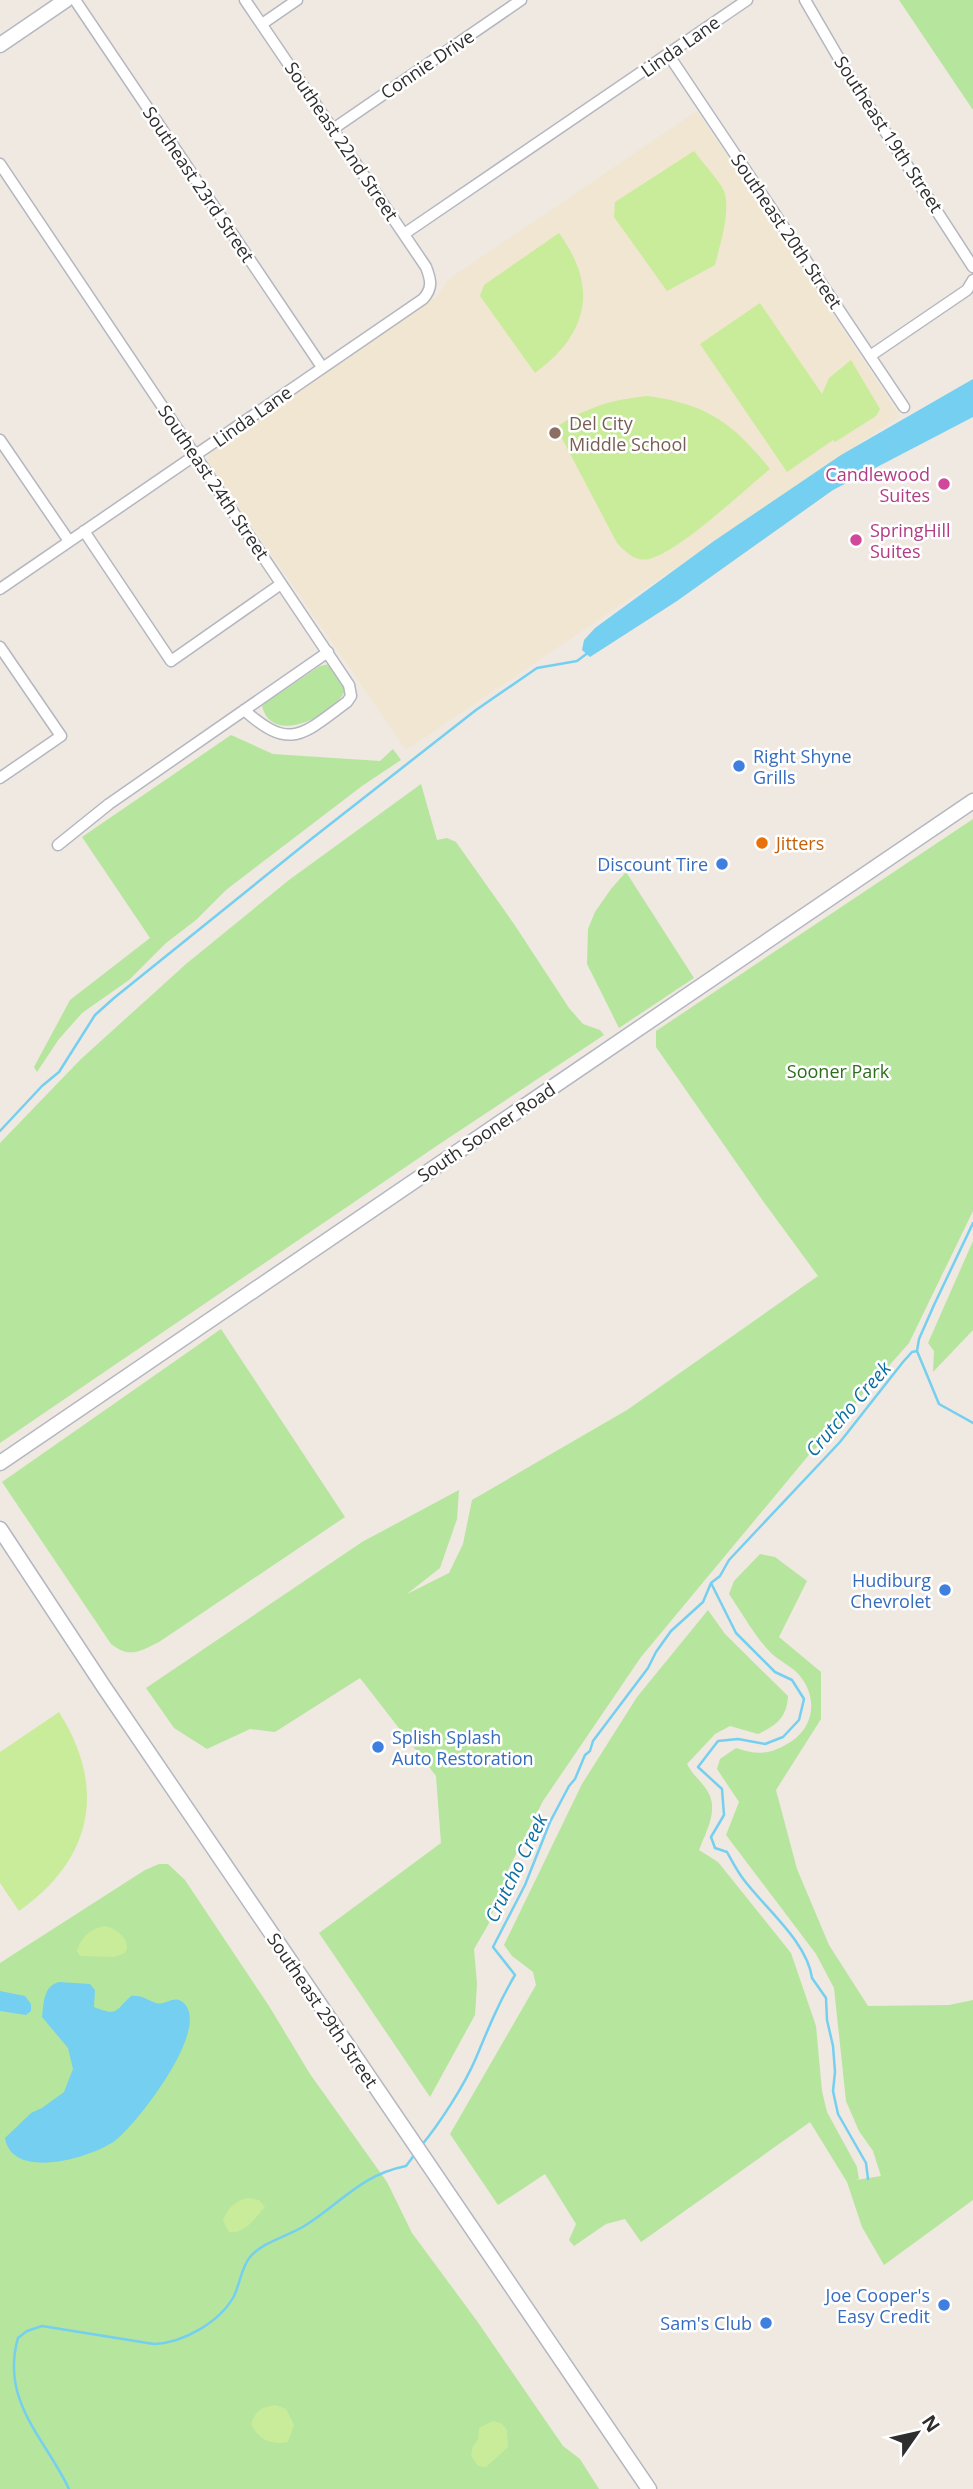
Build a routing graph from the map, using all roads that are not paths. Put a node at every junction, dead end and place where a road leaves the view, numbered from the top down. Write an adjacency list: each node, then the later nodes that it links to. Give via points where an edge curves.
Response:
1 (66, 0): 9 (main road)
2 (75, 0): 18 (street, Southeast 23rd Street)
3 (245, 0): 8 (street, Southeast 22nd Street)
4 (297, 0): 8 (street)
5 (521, 0): 11 (street, Connie Drive)
6 (747, 0): 10 (street, Linda Lane)
7 (805, 0): 14 (street, Southeast 19th Street)
8 (262, 24): 11 (street, Southeast 22nd Street)
9 (0, 46)
10 (668, 54): 13 (street, Linda Lane); 17 (street, Southeast 20th Street)
11 (333, 129): 13 (street, Southeast 22nd Street)
12 (0, 164): 21 (street, Southeast 24th Street)
13 (404, 234): 16 (street, Southeast 22nd Street, via 426,267)
14 (973, 267)
15 (973, 280): 17 (street, via 967,290)
16 (431, 286): 18 (street, Linda Lane, via 423,299)
17 (870, 356): 19 (street, Southeast 20th Street)
18 (322, 367): 21 (street, Linda Lane)
19 (905, 407)
20 (0, 440): 23 (street)
21 (196, 455): 22 (street, Linda Lane); 24 (street, Southeast 24th Street)
22 (84, 531): 23 (street, Linda Lane); 24 (street, via 172,661)
23 (69, 541): 25 (street, Linda Lane)
24 (281, 583): 27 (street, Southeast 24th Street)
25 (0, 589)
26 (0, 647): 29 (street, via 61,736)
27 (328, 652): 28 (street); 28 (street, Southeast 24th Street, via 351,696 305,732 276,734)
28 (244, 710): 31 (street)
29 (0, 778)
30 (973, 801): 32 (main road, South Sooner Road)
31 (58, 845)
32 (0, 1464)
33 (0, 1529): 34 (main road, Southeast 29th Street)
34 (649, 2489)

